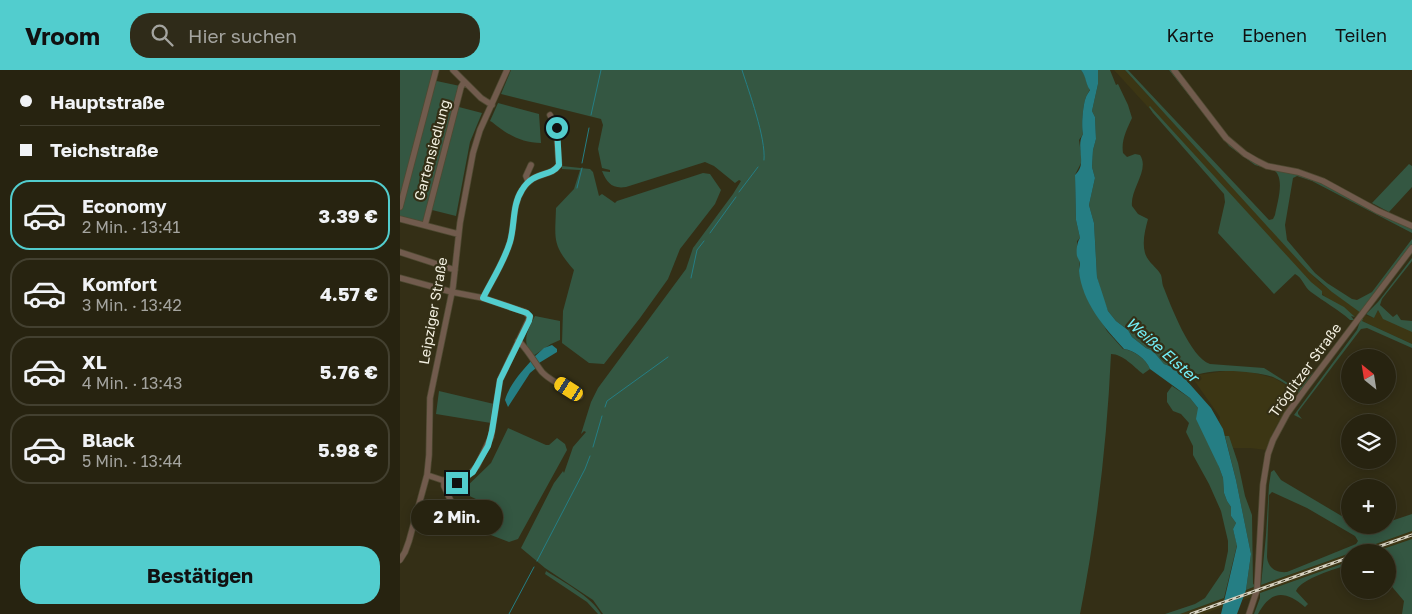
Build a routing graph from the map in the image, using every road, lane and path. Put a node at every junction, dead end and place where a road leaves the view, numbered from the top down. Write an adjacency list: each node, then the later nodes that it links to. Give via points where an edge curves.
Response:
1 (436, 70): 10 (street, Gartensiedlung)
2 (453, 70): 5 (street)
3 (507, 70): 6 (street, Leipziger Straße)
4 (1174, 70): 13 (street, via 1226,138 1256,162 1323,181)
5 (464, 82): 6 (street); 12 (street, Gartensiedlung)
6 (492, 105): 14 (street, Leipziger Straße, via 475,147)
7 (550, 115): 9 (street, via 556,125 559,165)
8 (531, 165): 9 (street)
9 (528, 182): 20 (street, via 518,198 508,247)
10 (400, 207)
11 (400, 219): 12 (street)
12 (425, 225): 14 (street)
13 (1412, 226)
14 (458, 234): 17 (street, Leipziger Straße)
15 (1412, 248): 27 (street, Tröglitzer Straße, via 1287,414 1274,440 1263,479 1257,590)
16 (400, 252): 17 (street)
17 (455, 270): 19 (street, Leipziger Straße)
18 (400, 278): 19 (street)
19 (452, 292): 20 (street); 23 (street, Leipziger Straße, via 430,398)
20 (483, 298): 21 (street, via 528,314 529,321)
21 (518, 341): 22 (street, via 546,375); 24 (street, via 500,380 491,437 481,460 461,481)
22 (580, 396)
23 (427, 475): 24 (street); 26 (street, Leipziger Straße, via 409,541)
24 (444, 480): 25 (street, via 461,523)
25 (475, 532)
26 (400, 560)
27 (1249, 614)

